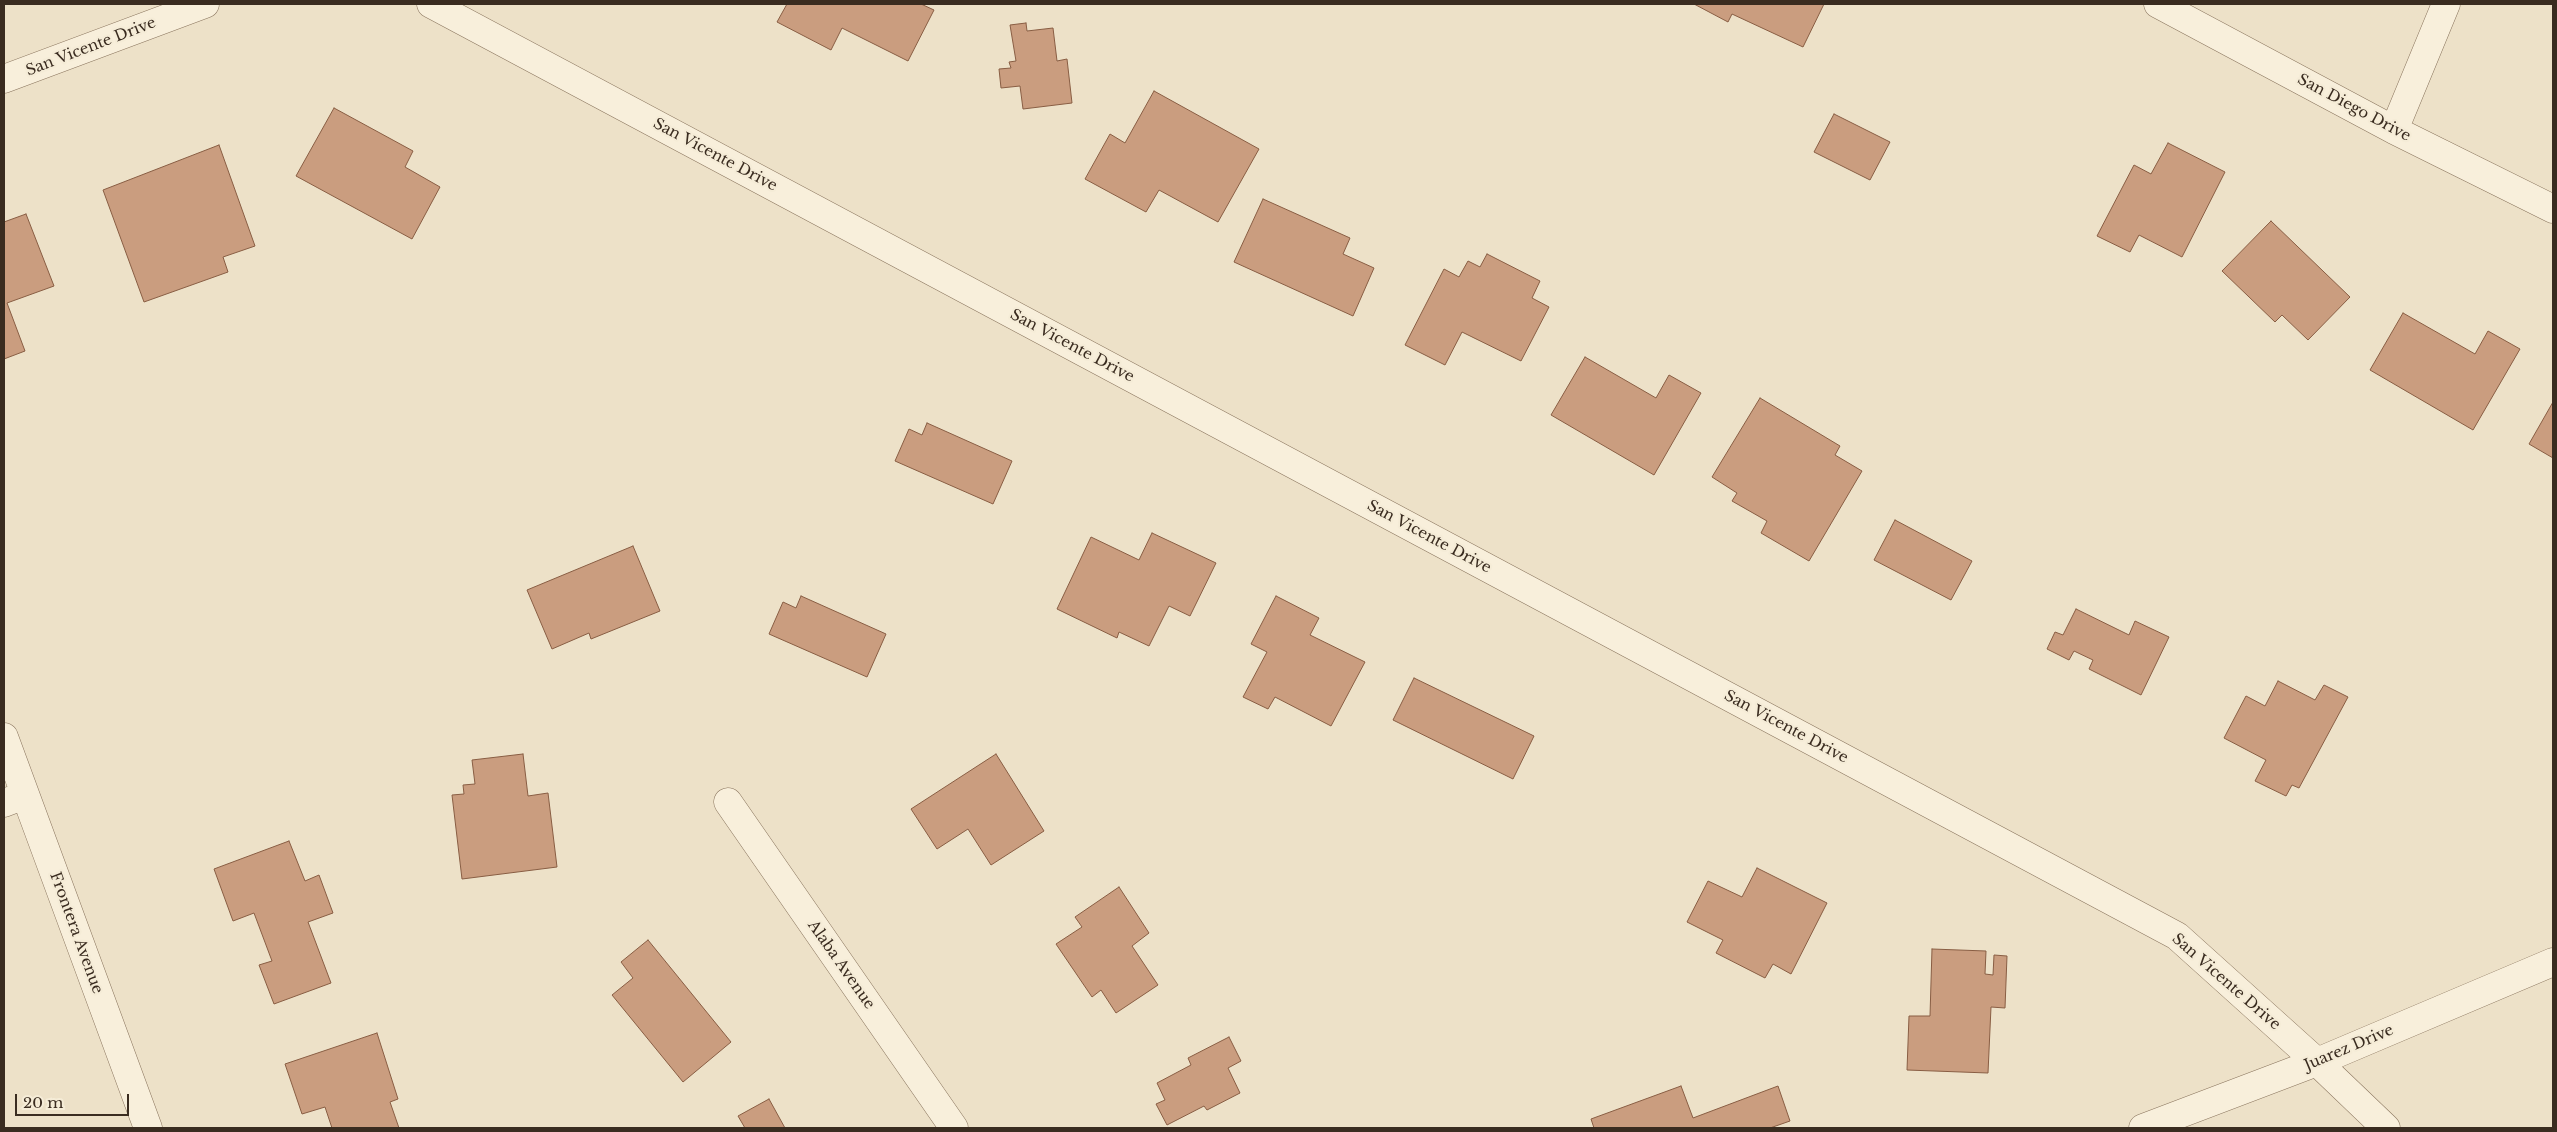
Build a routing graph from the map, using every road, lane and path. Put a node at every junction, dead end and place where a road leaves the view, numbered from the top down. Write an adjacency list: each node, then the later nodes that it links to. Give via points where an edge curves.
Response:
1 (205, 4): 5 (street, San Vicente Drive)
2 (431, 4): 12 (street, San Vicente Drive, via 2177,936)
3 (2158, 4): 6 (street, San Diego Drive)
4 (2446, 4): 6 (street)
5 (4, 79)
6 (2394, 130): 7 (street, San Diego Drive)
7 (2553, 209)
8 (4, 738): 9 (street, Frontera Avenue)
9 (14, 799): 13 (street, Frontera Avenue)
10 (728, 802): 14 (street, Alaba Avenue)
11 (2553, 962): 12 (street, Juarez Drive)
12 (2317, 1062): 15 (street, Juarez Drive); 16 (street, San Vicente Drive)
13 (148, 1128)
14 (954, 1128)
15 (2144, 1128)
16 (2386, 1128)

